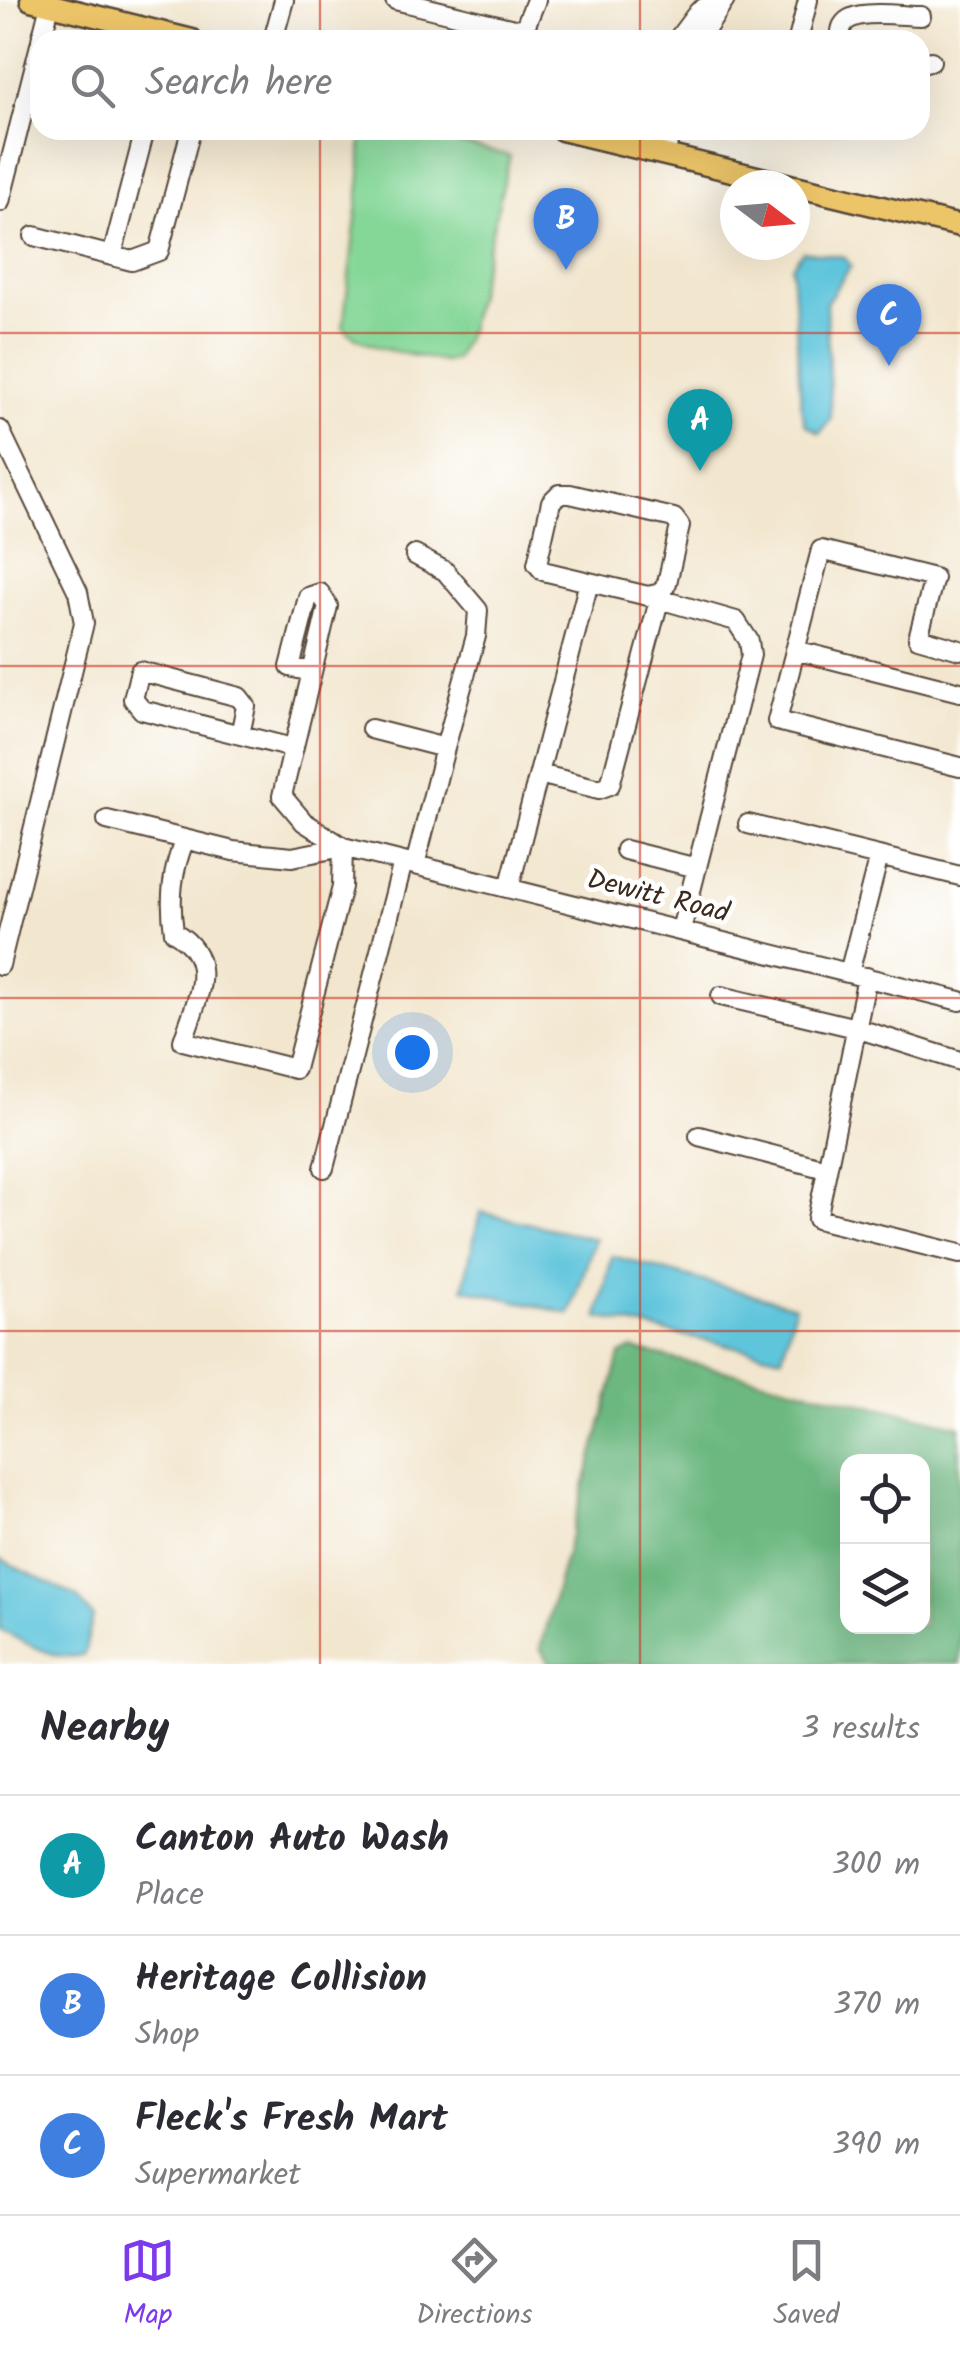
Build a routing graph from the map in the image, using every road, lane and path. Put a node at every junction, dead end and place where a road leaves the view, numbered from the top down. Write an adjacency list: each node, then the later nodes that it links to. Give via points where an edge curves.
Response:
1 (284, 0): 11 (street)
2 (394, 0): 3 (street, via 514,29 525,27)
3 (536, 0)
4 (716, 0): 12 (street)
5 (725, 0): 13 (street)
6 (808, 0): 14 (street)
7 (41, 2): 9 (street); 10 (main road)
8 (920, 16): 15 (street, via 857,14)
9 (41, 30)
10 (152, 30)
11 (275, 30)
12 (685, 30)
13 (706, 30)
14 (800, 30)
15 (840, 30)
16 (30, 85): 23 (street)
17 (142, 140): 26 (street)
18 (188, 140): 26 (street, via 160,251 132,262)
19 (624, 140): 20 (main road)
20 (655, 145): 21 (main road)
21 (739, 170)
22 (810, 190): 24 (main road)
23 (0, 202)
24 (960, 226)
25 (34, 236): 26 (street)
26 (112, 256)
27 (0, 430): 52 (street, via 78,592 84,623)
28 (414, 555): 38 (street, via 445,571 478,610)
29 (589, 582): 30 (street); 30 (street, via 543,572 538,564 551,502 560,494 674,518 679,539); 40 (street)
30 (660, 596): 40 (street, via 610,785); 48 (street, via 736,621 752,655)
31 (795, 650): 32 (street, via 820,550 934,578 918,638); 34 (street); 39 (street, via 777,721)
32 (960, 650)
33 (311, 672): 37 (street)
34 (960, 692)
35 (371, 729): 38 (street)
36 (240, 735): 36 (street, via 142,710 132,699 140,671 240,697 246,706); 37 (street)
37 (292, 748): 44 (street, via 282,785 287,806)
38 (446, 748): 47 (street)
39 (960, 767)
40 (539, 774): 50 (street)
41 (107, 820): 43 (street)
42 (748, 824): 46 (street)
43 (185, 839): 44 (street, via 292,858); 44 (street, via 174,864 174,932 202,959 183,1040 295,1069 342,887)
44 (343, 847): 47 (street, Dewitt Road)
45 (624, 850): 48 (street)
46 (879, 856): 49 (street); 53 (street)
47 (409, 864): 50 (street, Dewitt Road); 59 (street)
48 (696, 868): 51 (street)
49 (960, 876)
50 (508, 888): 51 (street, Dewitt Road)
51 (680, 930): 53 (street, Dewitt Road)
52 (0, 964)
53 (858, 975): 55 (street, Dewitt Road); 56 (street)
54 (721, 996): 56 (street)
55 (960, 1001)
56 (856, 1028): 57 (street); 60 (street)
57 (960, 1061)
58 (700, 1136): 60 (street)
59 (324, 1168)
60 (826, 1169): 61 (street, via 817,1218)
61 (960, 1254)

